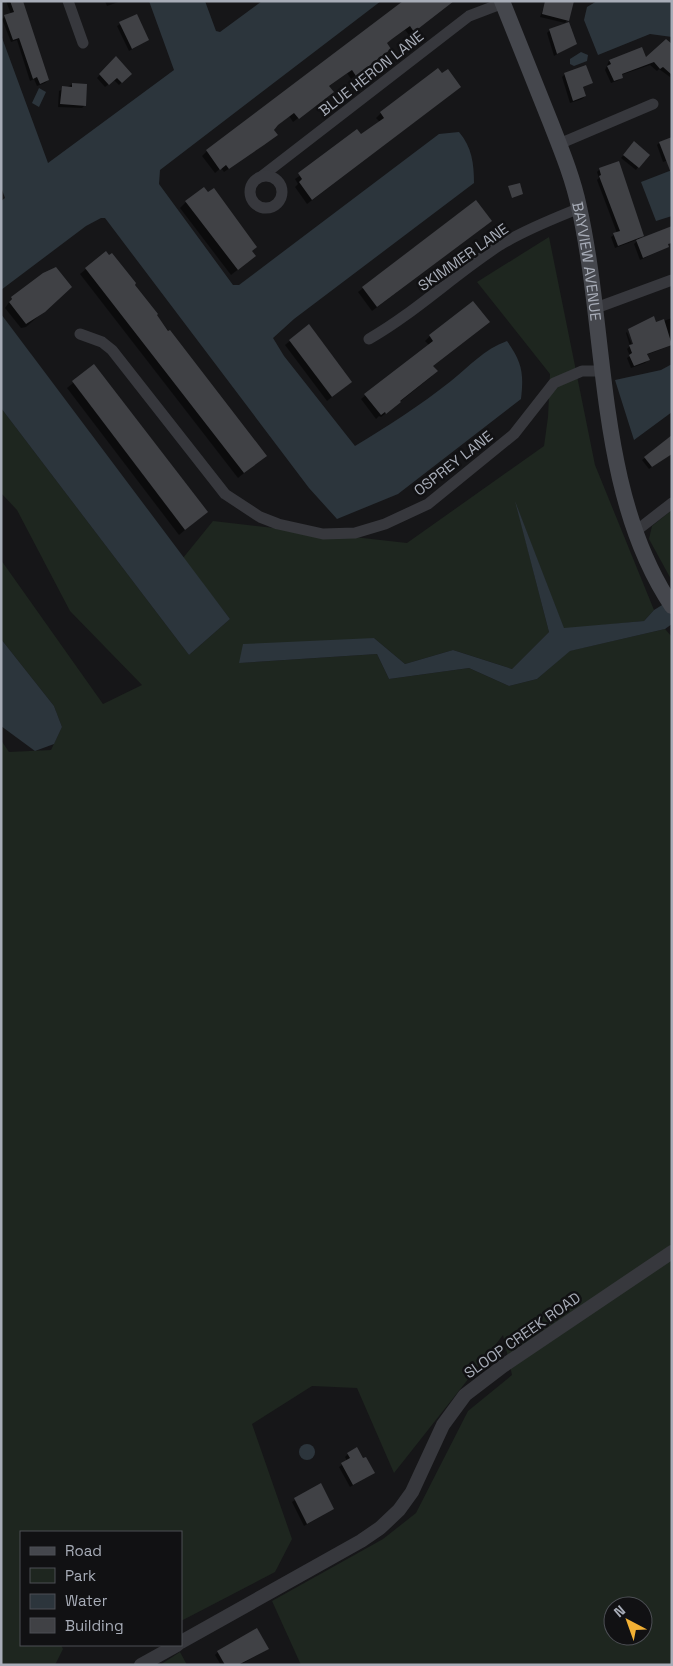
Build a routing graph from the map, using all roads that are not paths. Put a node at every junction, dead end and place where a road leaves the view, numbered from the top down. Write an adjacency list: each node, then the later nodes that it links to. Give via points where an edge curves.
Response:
1 (68, 1): 3 (street)
2 (503, 2): 5 (main road, BAYVIEW AVENUE); 6 (street, BLUE HERON LANE, via 469,16)
3 (83, 43)
4 (653, 104): 5 (street)
5 (559, 144): 7 (main road, BAYVIEW AVENUE)
6 (262, 176)
7 (580, 208): 9 (main road, BAYVIEW AVENUE); 11 (street, SKIMMER LANE, via 546,221 501,245 395,324)
8 (672, 280): 9 (street)
9 (596, 308): 12 (main road, BAYVIEW AVENUE)
10 (80, 334): 12 (street, OSPREY LANE, via 102,342 112,350 225,494 260,517 323,534 355,533 385,524 428,504 514,434 554,383 582,371)
11 (369, 339)
12 (603, 370): 14 (main road, BAYVIEW AVENUE, via 616,456)
13 (672, 503): 14 (street)
14 (636, 531): 15 (main road, BAYVIEW AVENUE, via 649,565)
15 (670, 603)
16 (672, 1252): 17 (street, SLOOP CREEK ROAD, via 465,1395 443,1425 412,1492 380,1528 361,1542)
17 (182, 1641)
18 (175, 1646): 19 (street)
19 (141, 1665)

